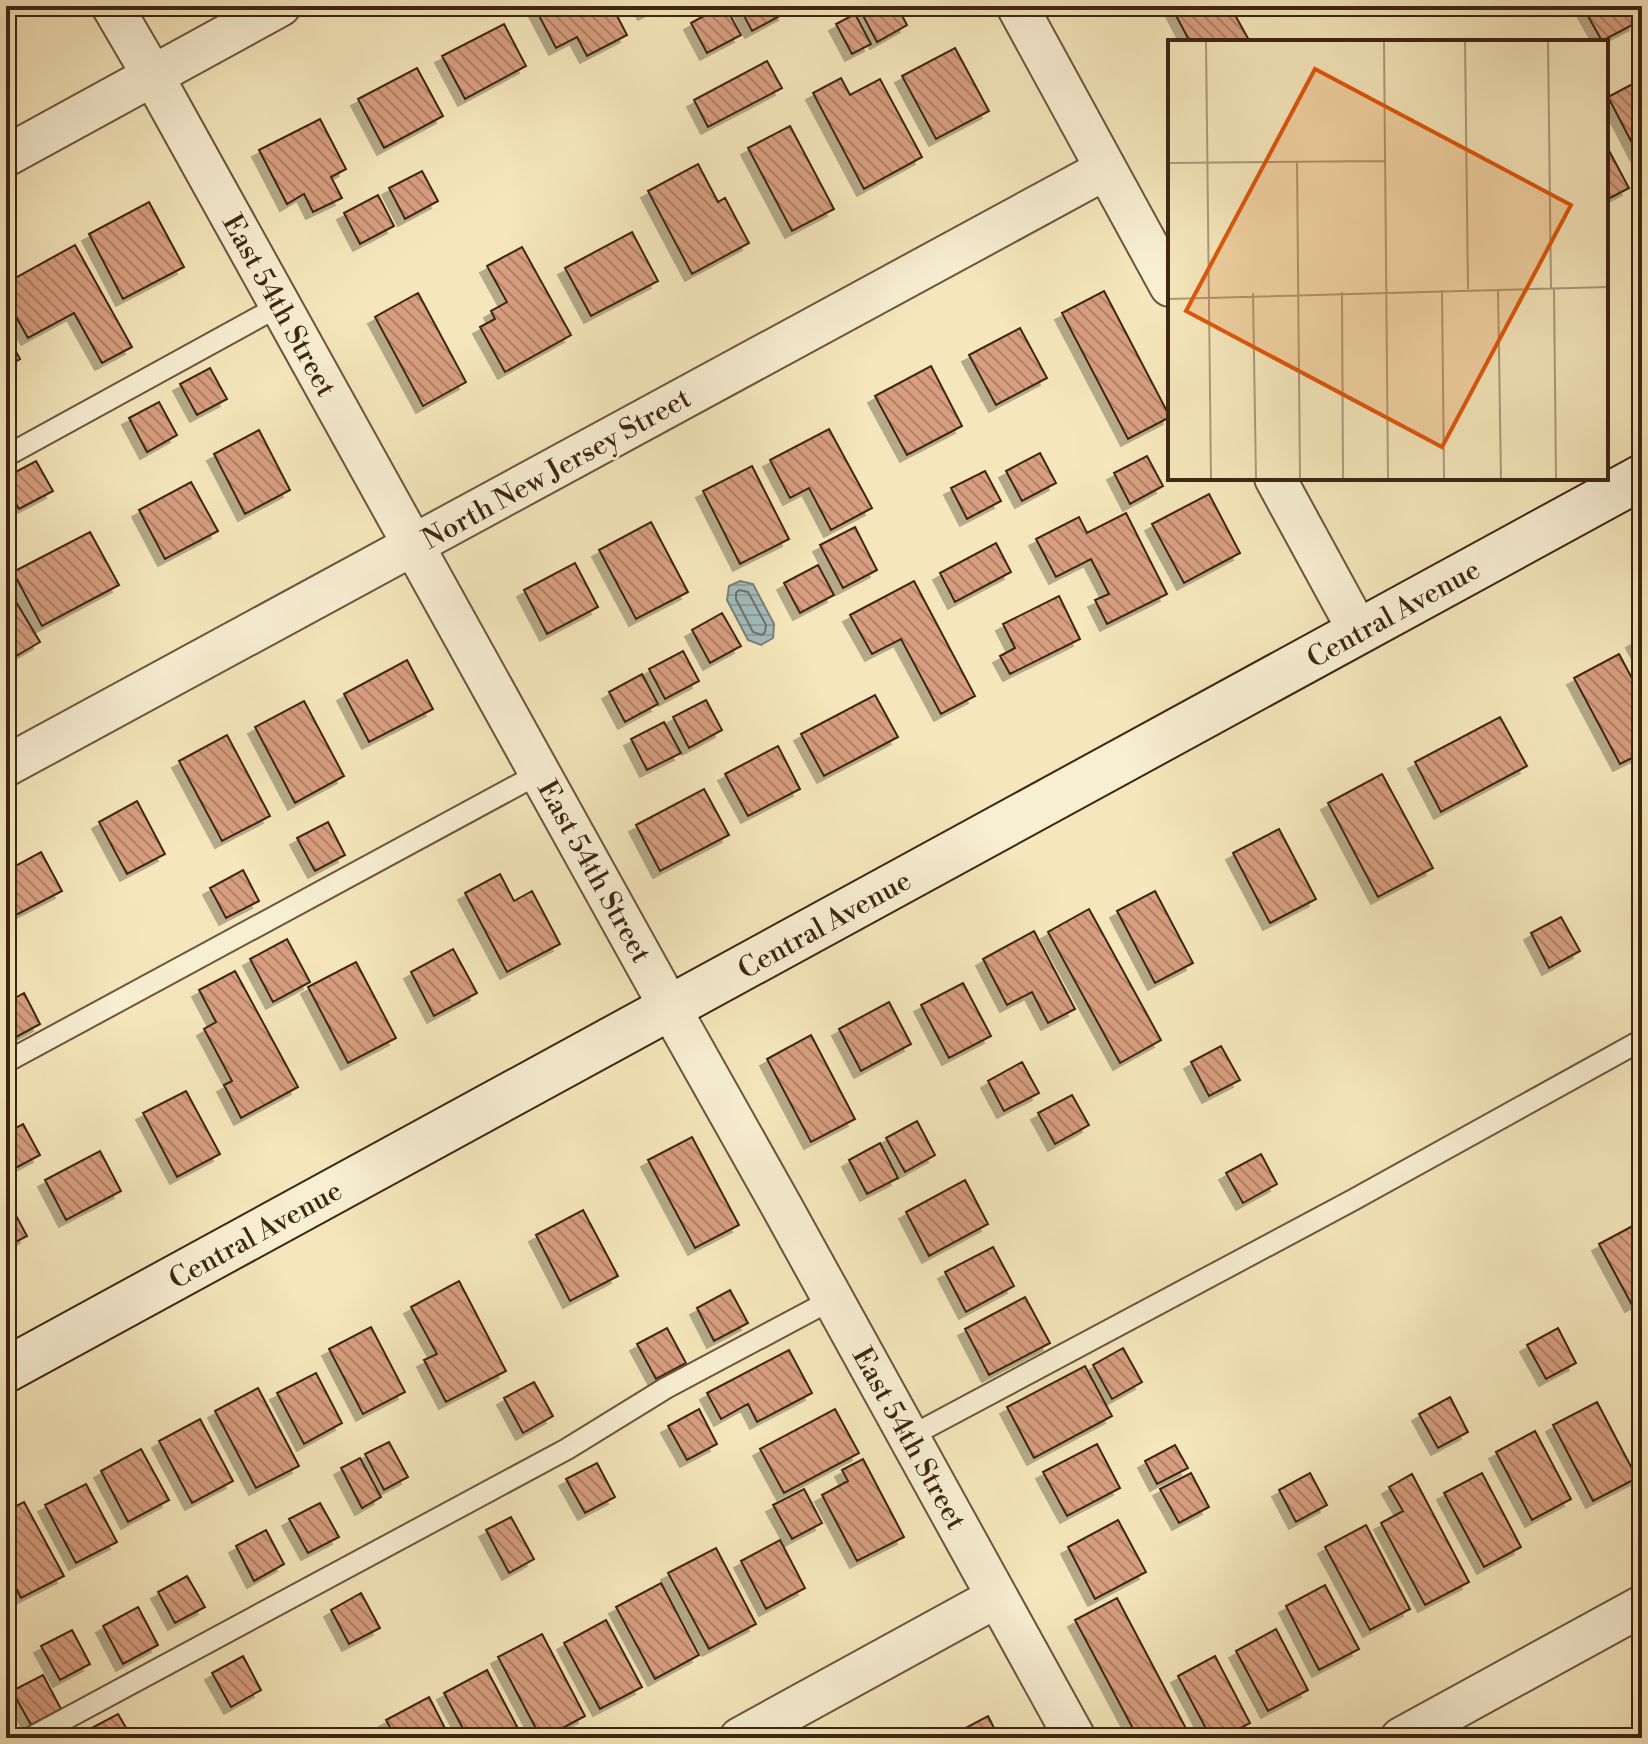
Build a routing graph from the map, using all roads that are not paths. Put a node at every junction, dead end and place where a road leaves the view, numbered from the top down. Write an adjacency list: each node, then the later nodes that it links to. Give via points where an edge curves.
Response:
1 (112, 6): 4 (street, East 54th Street)
2 (280, 6): 4 (street)
3 (1017, 6): 6 (street)
4 (153, 76): 5 (street); 8 (street, East 54th Street)
5 (6, 156)
6 (1106, 169): 7 (street); 12 (street, North New Jersey Street)
7 (1168, 282)
8 (281, 305): 9 (lane); 12 (street, East 54th Street)
9 (6, 456)
10 (1642, 477): 13 (main road, Central Avenue)
11 (1276, 480): 13 (street)
12 (414, 545): 14 (street, North New Jersey Street); 15 (street, East 54th Street)
13 (1359, 632): 16 (main road, Central Avenue)
14 (6, 766)
15 (540, 773): 16 (street, East 54th Street); 18 (lane)
16 (670, 1008): 19 (street, East 54th Street); 20 (main road, Central Avenue)
17 (1642, 1040): 21 (lane)
18 (6, 1062)
19 (833, 1299): 21 (street, East 54th Street); 24 (lane, via 666,1388 567,1449)
20 (6, 1370)
21 (909, 1437): 22 (street, East 54th Street)
22 (997, 1597): 25 (street); 26 (street, East 54th Street)
23 (1642, 1606): 27 (street)
24 (30, 1738)
25 (740, 1738)
26 (1075, 1738)
27 (1401, 1738)

